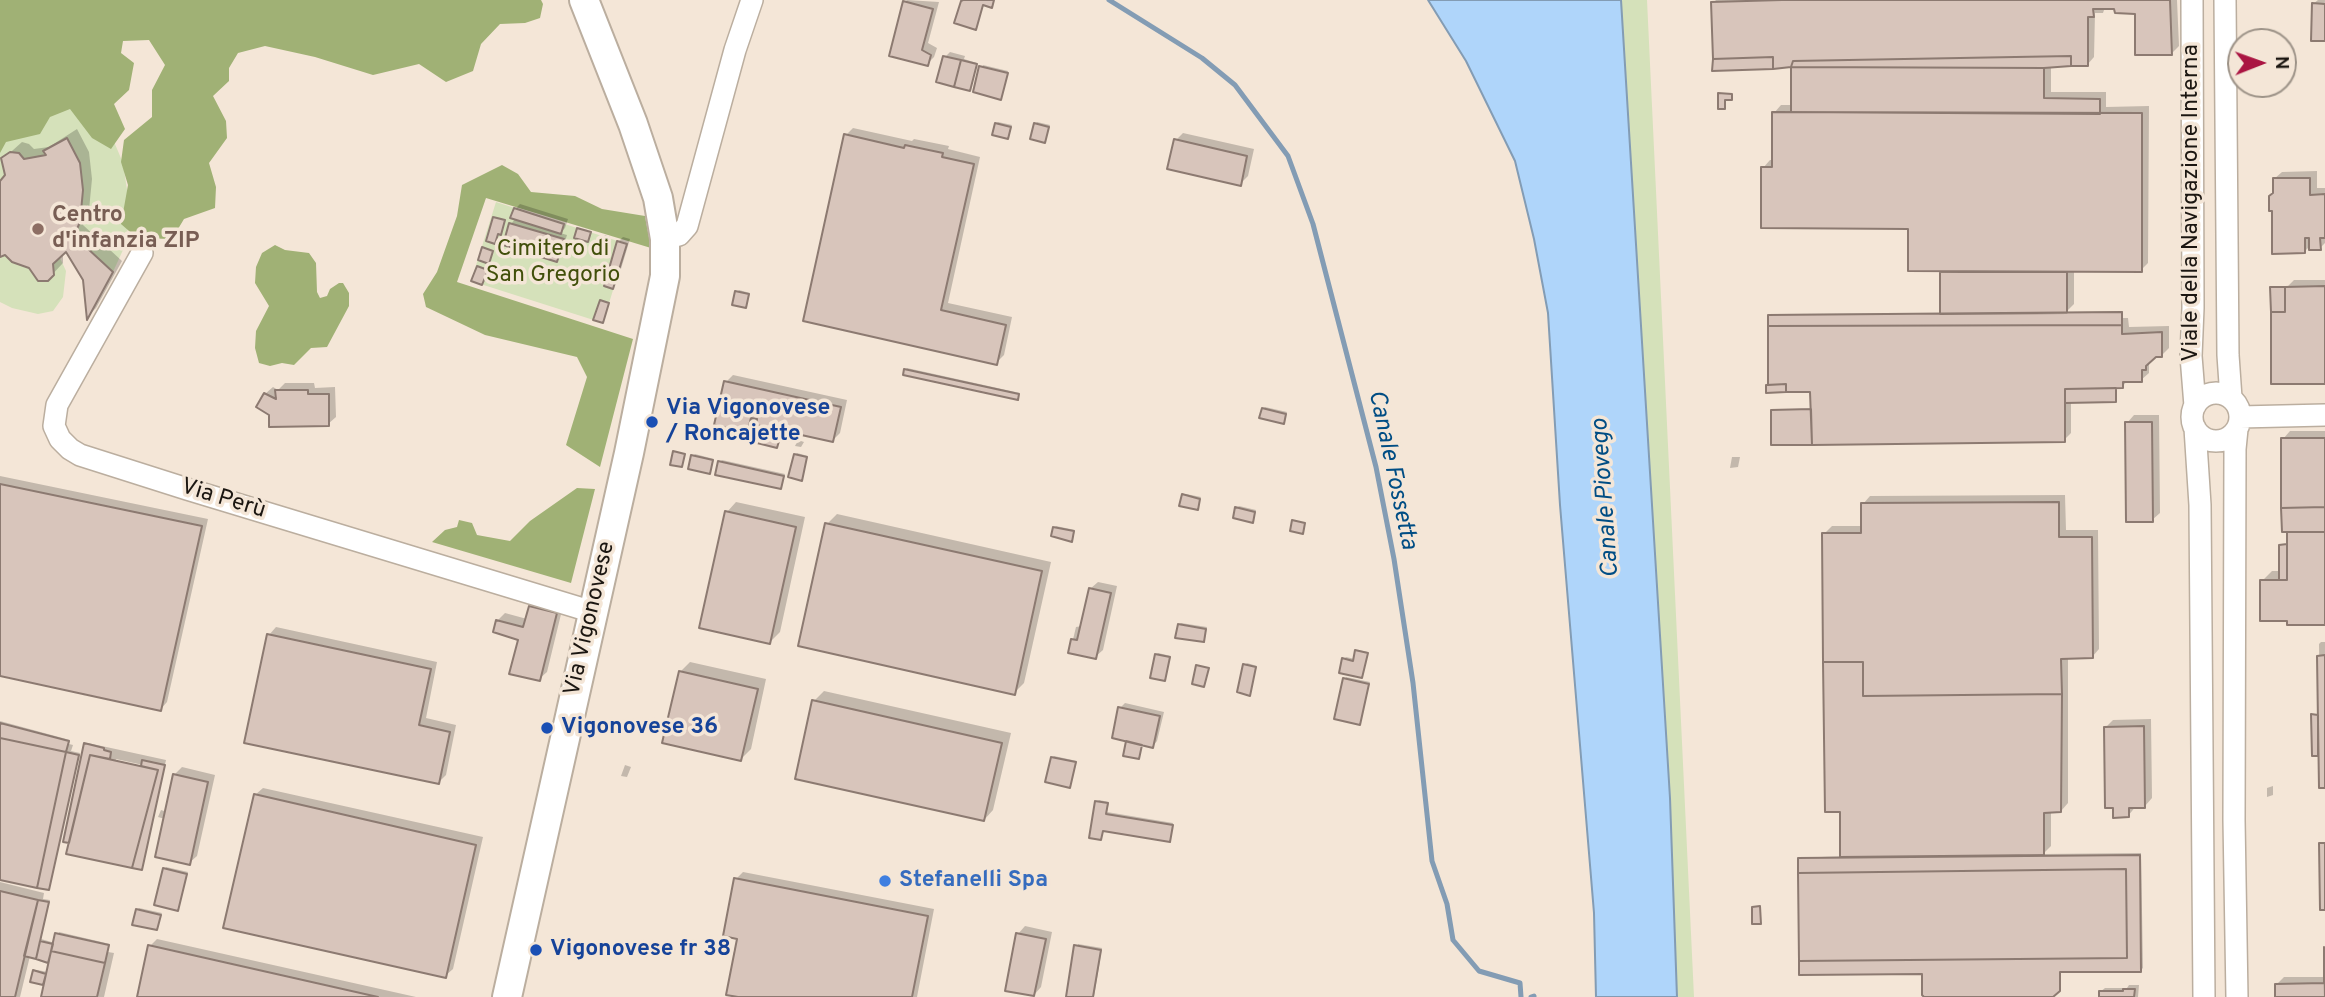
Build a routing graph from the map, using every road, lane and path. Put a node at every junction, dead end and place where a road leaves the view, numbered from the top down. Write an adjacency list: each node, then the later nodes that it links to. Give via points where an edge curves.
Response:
1 (584, 0): 5 (main road, Via Vigonovese, via 652,178)
2 (752, 0): 5 (street, via 687,226 679,235)
3 (2192, 0): 7 (street, Viale della Navigazione Interna, via 2191,356)
4 (2225, 0): 8 (street, Viale della Navigazione Interna, via 2228,355)
5 (665, 239): 11 (main road, Via Vigonovese, via 658,319)
6 (142, 253): 11 (street, Via Perù, via 57,405 54,426 70,449)
7 (2195, 406): 8 (street, Viale della Navigazione Interna, via 2210,394 2223,394); 10 (street, Viale della Navigazione Interna)
8 (2236, 415): 9 (street); 10 (street, via 2233,435 2219,441 2202,436); 12 (street, Viale della Navigazione Interna)
9 (2325, 415)
10 (2195, 428): 13 (street, Viale della Navigazione Interna)
11 (593, 612): 14 (main road, Via Vigonovese)
12 (2234, 820): 13 (street); 16 (street, Viale della Navigazione Interna)
13 (2203, 821): 15 (street, Viale della Navigazione Interna)
14 (507, 997)
15 (2204, 997)
16 (2237, 997)

